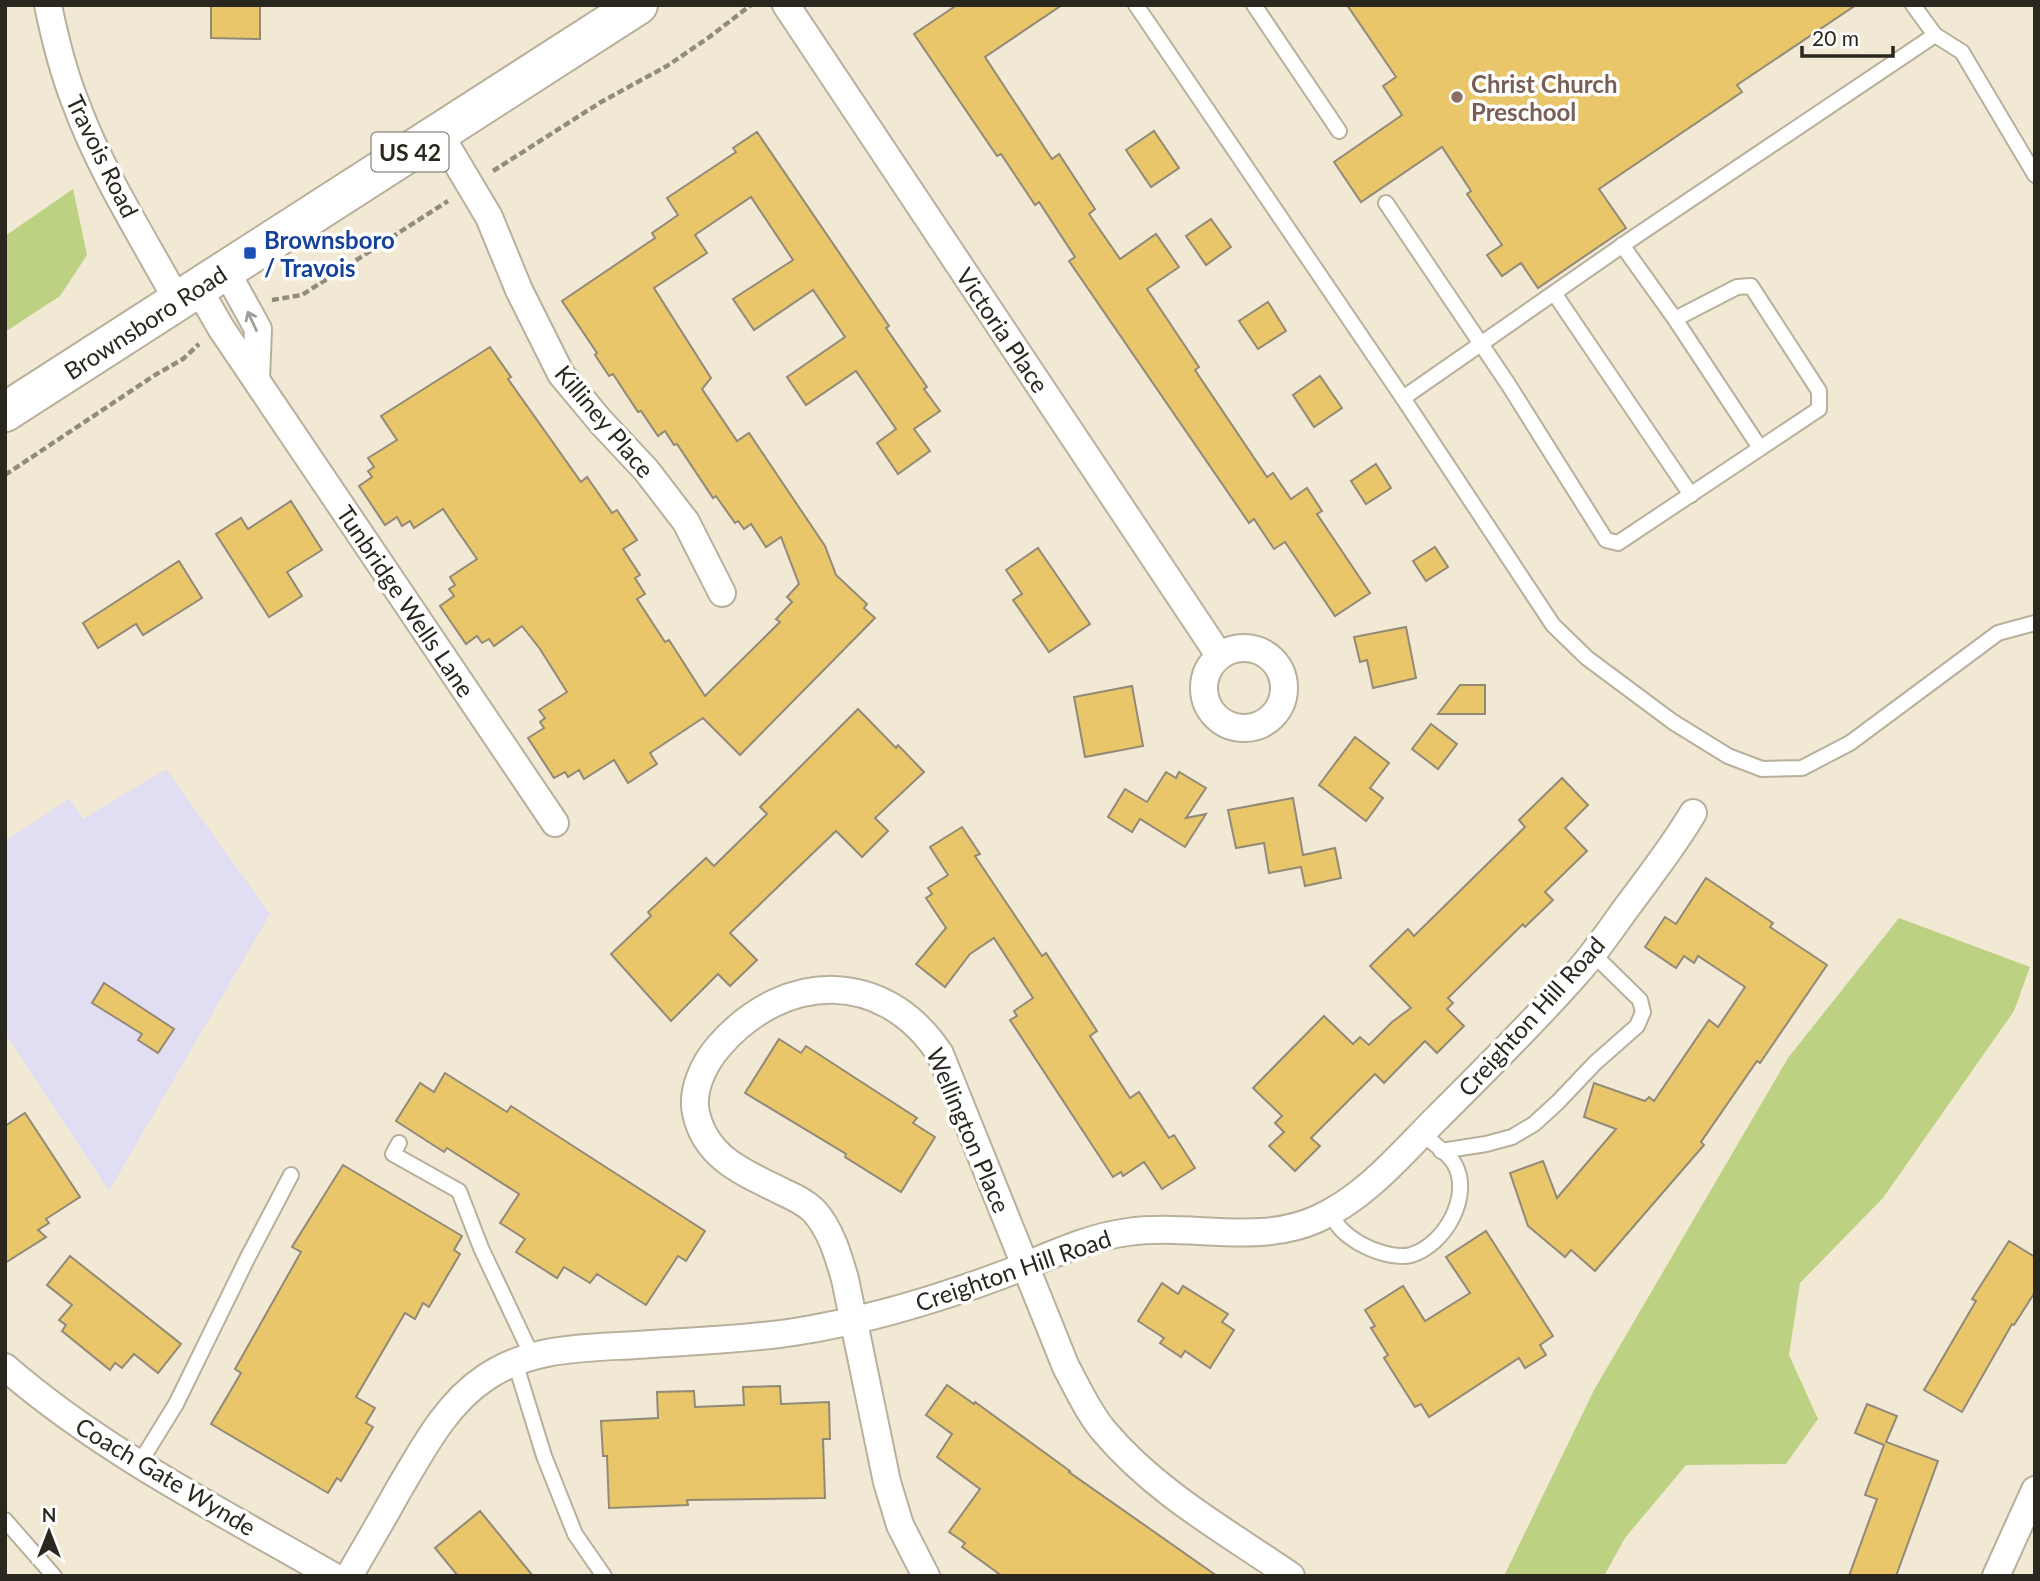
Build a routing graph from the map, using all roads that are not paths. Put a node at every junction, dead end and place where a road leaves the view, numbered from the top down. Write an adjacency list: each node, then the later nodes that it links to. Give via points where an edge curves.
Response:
1 (48, 5): 13 (street, Travois Road, via 59,56 98,156)
2 (638, 5): 9 (main road, Brownsboro Road / US 42)
3 (786, 5): 24 (street, Victoria Place)
4 (1136, 5): 18 (lane)
5 (1254, 5): 8 (lane)
6 (1913, 5): 7 (lane)
7 (1935, 35): 10 (lane, via 1962,52); 12 (lane)
8 (1339, 131)
9 (439, 134): 13 (main road, Brownsboro Road / US 42); 22 (street, Killiney Place, via 489,217 561,374 686,522)
10 (2035, 175)
11 (1386, 203): 16 (lane)
12 (1622, 245): 14 (lane); 15 (lane)
13 (200, 286): 17 (street, Tunbridge Wells Lane, via 221,328); 17 (street, one-way to 13, via 258,329 247,311); 19 (main road, Brownsboro Road / US 42)
14 (1554, 293): 16 (lane); 21 (lane)
15 (1675, 319): 20 (lane); 20 (lane, via 1737,287 1751,286 1819,391 1819,409)
16 (1480, 344): 18 (lane); 21 (lane, via 1606,540 1618,543)
17 (256, 379): 26 (street, Tunbridge Wells Lane)
18 (1402, 398): 23 (lane, via 1553,625 1587,658 1728,757 1762,768 1802,768 1850,743 1997,633)
19 (5, 412)
20 (1760, 449): 21 (lane)
21 (1691, 495)
22 (722, 593)
23 (2035, 623)
24 (1219, 655)
25 (1693, 813): 27 (street, Creighton Hill Road)
26 (555, 823)
27 (1592, 953): 28 (street, Creighton Hill Road); 28 (lane, via 1640,1000 1643,1012 1637,1026 1534,1124 1512,1137 1486,1144)
28 (1432, 1142): 31 (street, Creighton Hill Road); 31 (lane, via 1454,1162 1460,1196 1431,1246 1411,1255 1382,1253 1350,1237 1335,1224)
29 (399, 1143): 34 (lane, via 393,1154 459,1191)
30 (292, 1175): 36 (lane, via 176,1404)
31 (1331, 1212): 32 (street, Creighton Hill Road, via 1277,1231 1126,1232 1069,1247)
32 (1026, 1265): 33 (street, Creighton Hill Road); 33 (street, Wellington Place, via 930,1039 902,1012 870,996 835,989 800,993 764,1008 730,1034 705,1065 695,1111 701,1132 731,1167 802,1201 821,1220 836,1249); 44 (street, Wellington Place, via 1066,1367 1103,1429 1164,1489)
33 (852, 1320): 34 (street, Creighton Hill Road, via 794,1332 574,1349); 43 (street, Wellington Place, via 887,1482 900,1525)
34 (524, 1359): 41 (street, Creighton Hill Road, via 481,1381 448,1412); 42 (lane, via 544,1456 575,1534)
35 (5, 1367): 36 (street, Coach Gate Wynde)
36 (139, 1464): 40 (street, Coach Gate Wynde)
37 (2035, 1490): 45 (street)
38 (5, 1520): 39 (lane)
39 (54, 1576)
40 (333, 1576)
41 (349, 1576)
42 (604, 1576)
43 (926, 1576)
44 (1291, 1576)
45 (1996, 1576)

